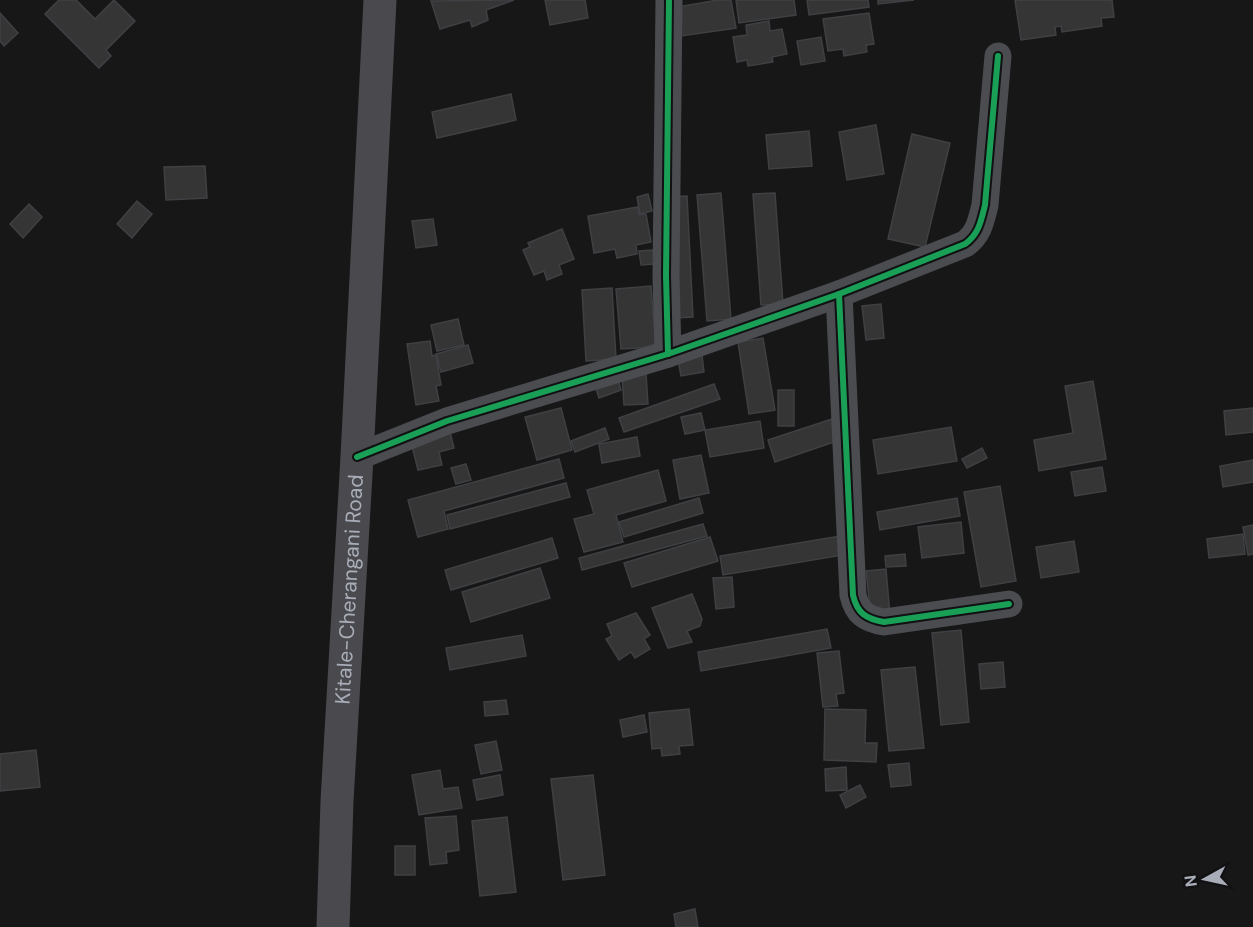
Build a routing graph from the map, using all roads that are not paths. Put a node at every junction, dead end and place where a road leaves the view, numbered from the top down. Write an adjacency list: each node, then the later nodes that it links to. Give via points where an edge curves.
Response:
1 (380, 0): 6 (main road, Kitale-Cherangani Road)
2 (669, 0): 5 (street)
3 (998, 56): 4 (street, via 985,205 973,238)
4 (839, 294): 5 (street); 7 (street, via 855,605 870,620 884,622)
5 (668, 354): 6 (street, via 447,421)
6 (357, 457): 8 (main road, Kitale-Cherangani Road)
7 (1009, 604)
8 (333, 927)

